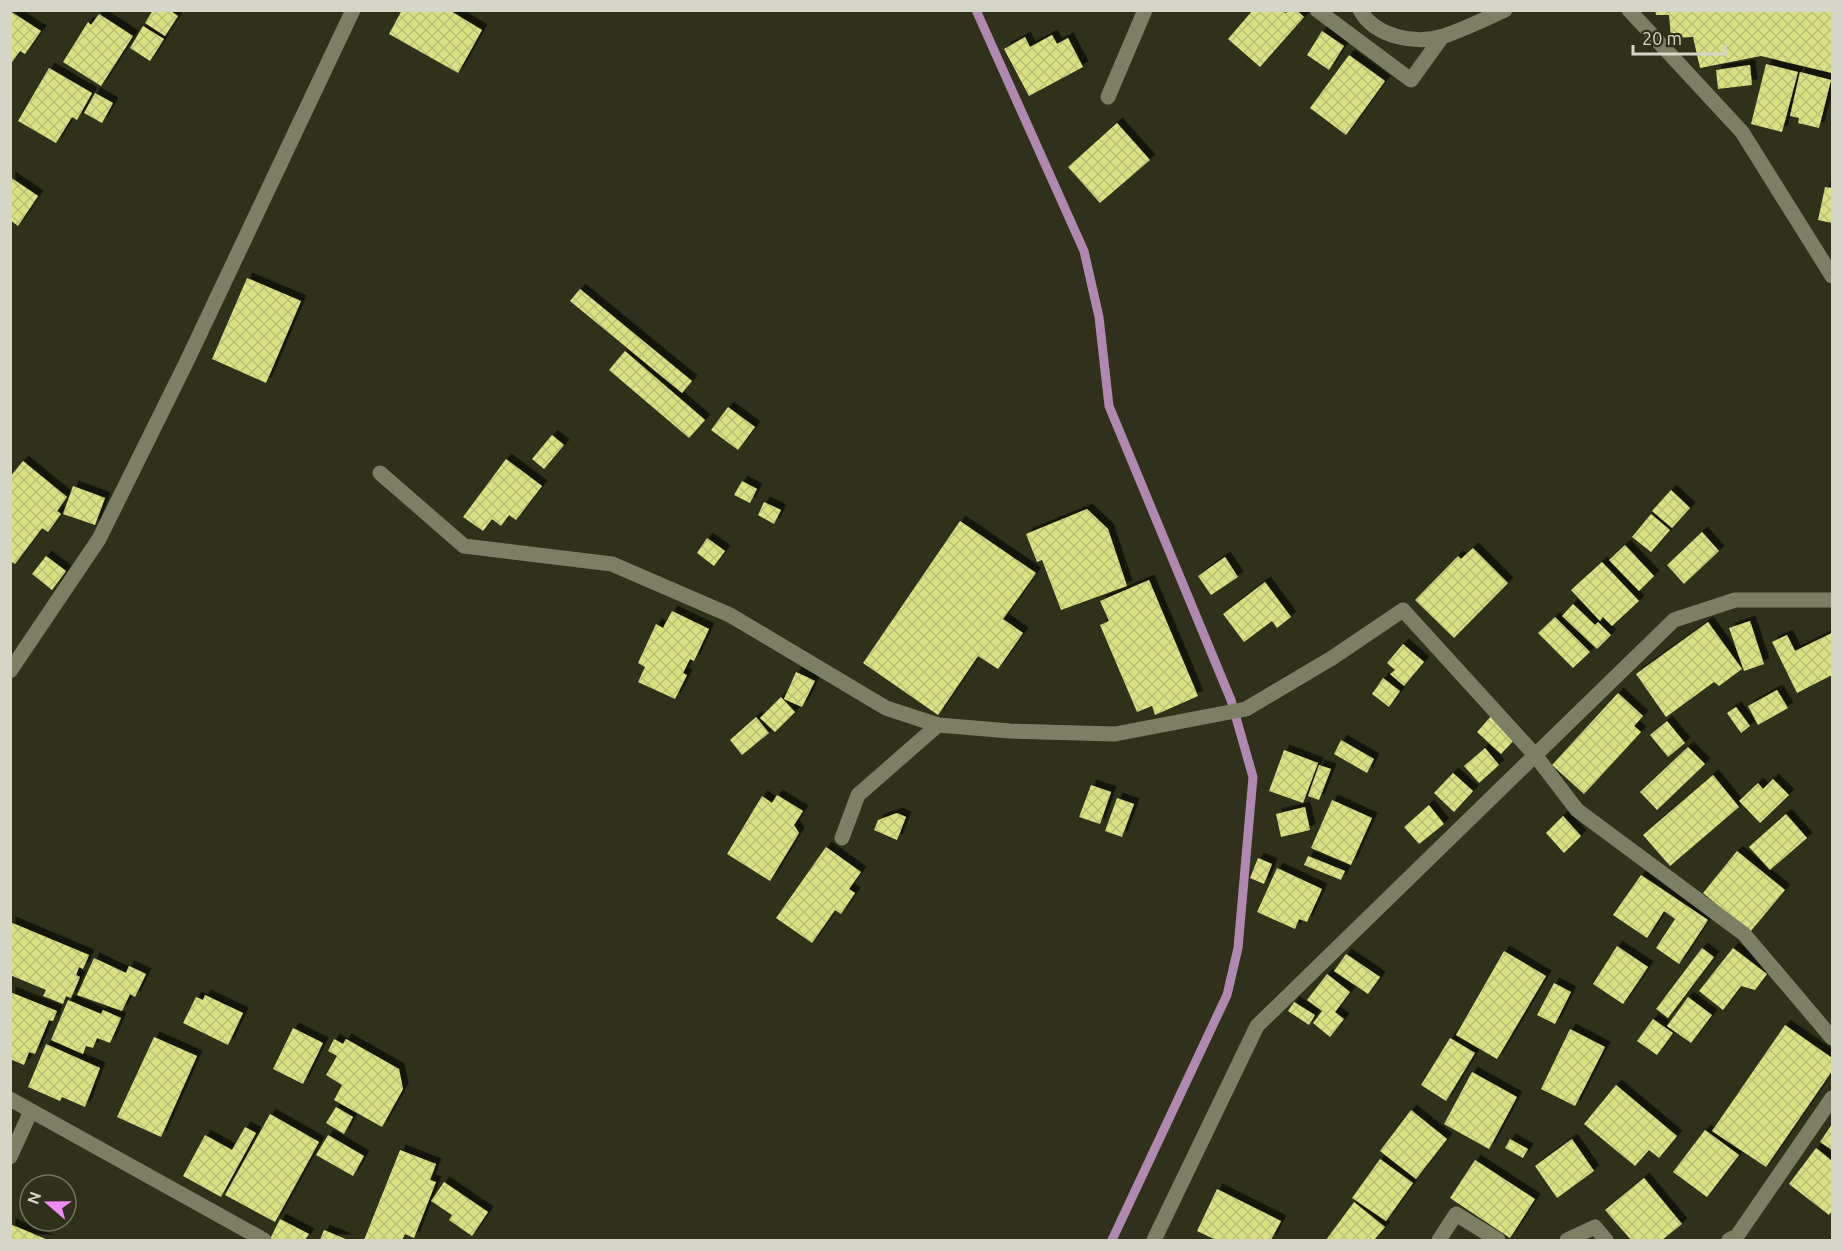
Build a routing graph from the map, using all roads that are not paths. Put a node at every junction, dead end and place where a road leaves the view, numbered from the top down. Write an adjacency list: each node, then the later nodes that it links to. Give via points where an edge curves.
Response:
1 (352, 10): 14 (street, via 99,539)
2 (1145, 10): 10 (street)
3 (1317, 10): 9 (street)
4 (1360, 10): 7 (street)
5 (1505, 10): 8 (street)
6 (1629, 10): 11 (street, via 1742,132)
7 (1375, 27): 8 (street, via 1389,36); 9 (street)
8 (1442, 37): 9 (street, via 1411,80)
9 (1362, 44)
10 (1108, 97)
11 (1833, 276)
12 (380, 473): 15 (street, via 464,546 612,564 730,615 886,708)
13 (1833, 600): 16 (street, via 1735,600 1674,620)
14 (10, 671)
15 (938, 725): 16 (street, via 1115,734 1246,709 1403,610); 17 (street, via 858,795)
16 (1535, 755): 18 (street, via 1577,810 1744,934); 23 (street, via 1257,1026)
17 (842, 838)
18 (1833, 1038)
19 (1833, 1098): 29 (street, via 1737,1236)
20 (10, 1099): 21 (street)
21 (31, 1111): 22 (street); 24 (street)
22 (10, 1157)
23 (1158, 1239)
24 (264, 1240)
25 (1439, 1240): 26 (street, via 1456,1214)
26 (1498, 1240)
27 (1567, 1240): 28 (street, via 1595,1227)
28 (1606, 1240)
29 (1730, 1240)

